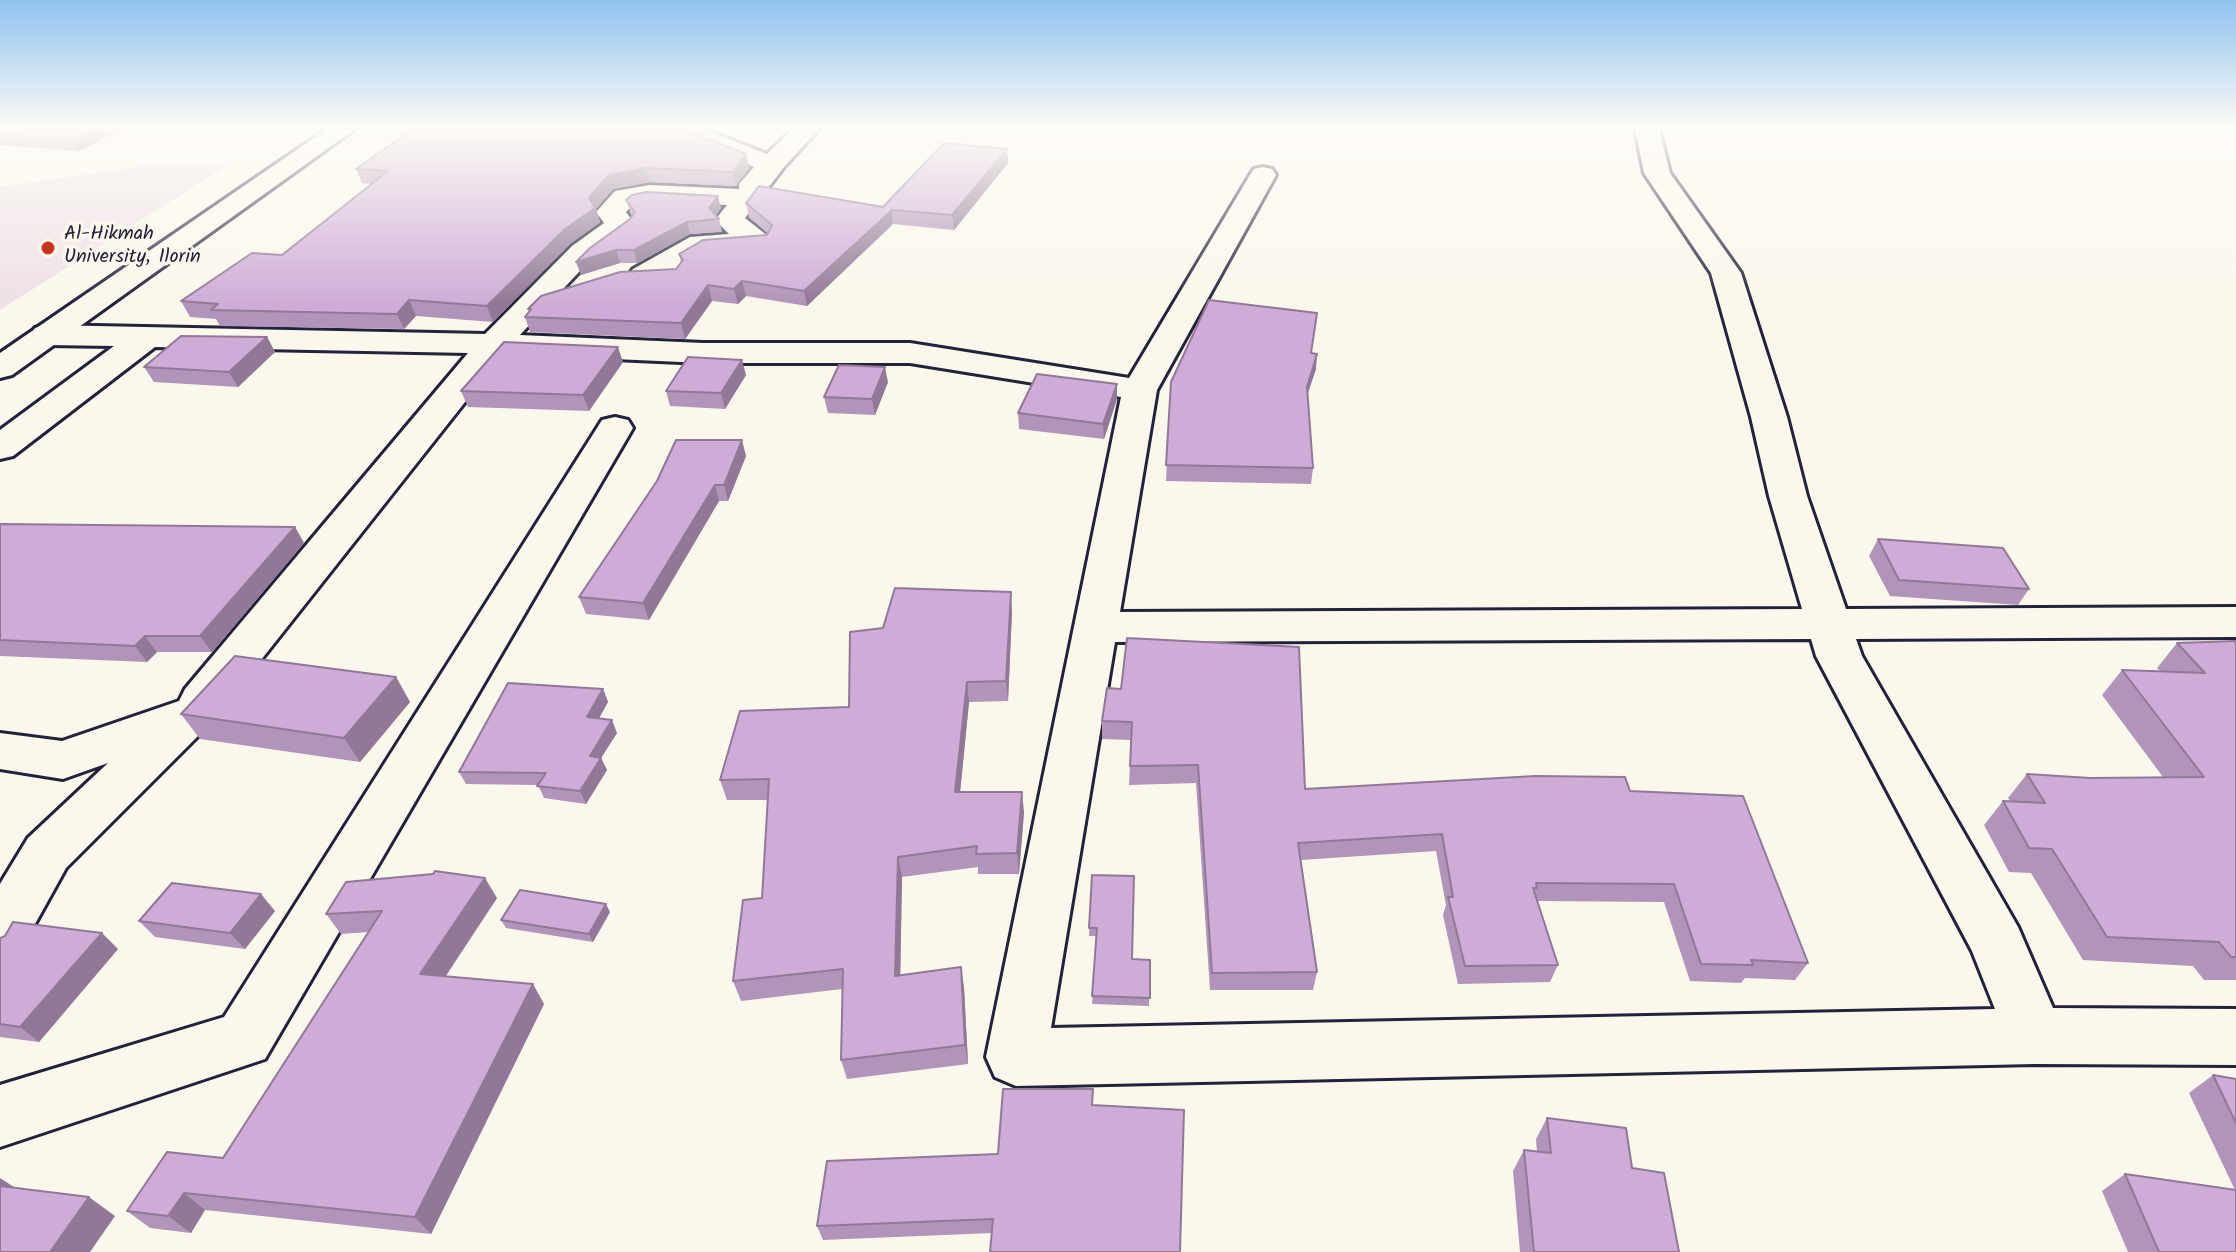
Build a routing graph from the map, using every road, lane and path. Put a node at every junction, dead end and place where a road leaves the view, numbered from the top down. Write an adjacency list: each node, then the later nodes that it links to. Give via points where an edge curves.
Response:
1 (233, 187): 15 (street)
2 (259, 187): 12 (street)
3 (753, 187): 7 (street)
4 (760, 187): 7 (street)
5 (1256, 187): 17 (street)
6 (1667, 187): 20 (street, via 1726,273)
7 (757, 191): 8 (street); 9 (street, via 729,220 758,242 700,243); 11 (street, via 625,197 610,212 621,224 582,252)
8 (715, 219)
9 (645, 275)
10 (591, 283): 11 (street)
11 (536, 300): 14 (street)
12 (47, 335): 13 (street); 16 (street)
13 (145, 339): 14 (street); 19 (street)
14 (494, 344): 17 (street, via 703,353 910,353); 23 (street)
15 (0, 346)
16 (0, 368)
17 (1140, 390): 22 (street)
18 (615, 428): 28 (street, via 244,1039)
19 (0, 448)
20 (1828, 622): 21 (street); 22 (street); 26 (street, via 1839,656 1998,944)
21 (2236, 622)
22 (1096, 627): 26 (street, via 1016,1057)
23 (190, 715): 24 (street, via 63,760); 25 (street, via 47,853)
24 (0, 751)
25 (0, 934)
26 (2035, 1036): 27 (street)
27 (2236, 1037)
28 (0, 1116)

